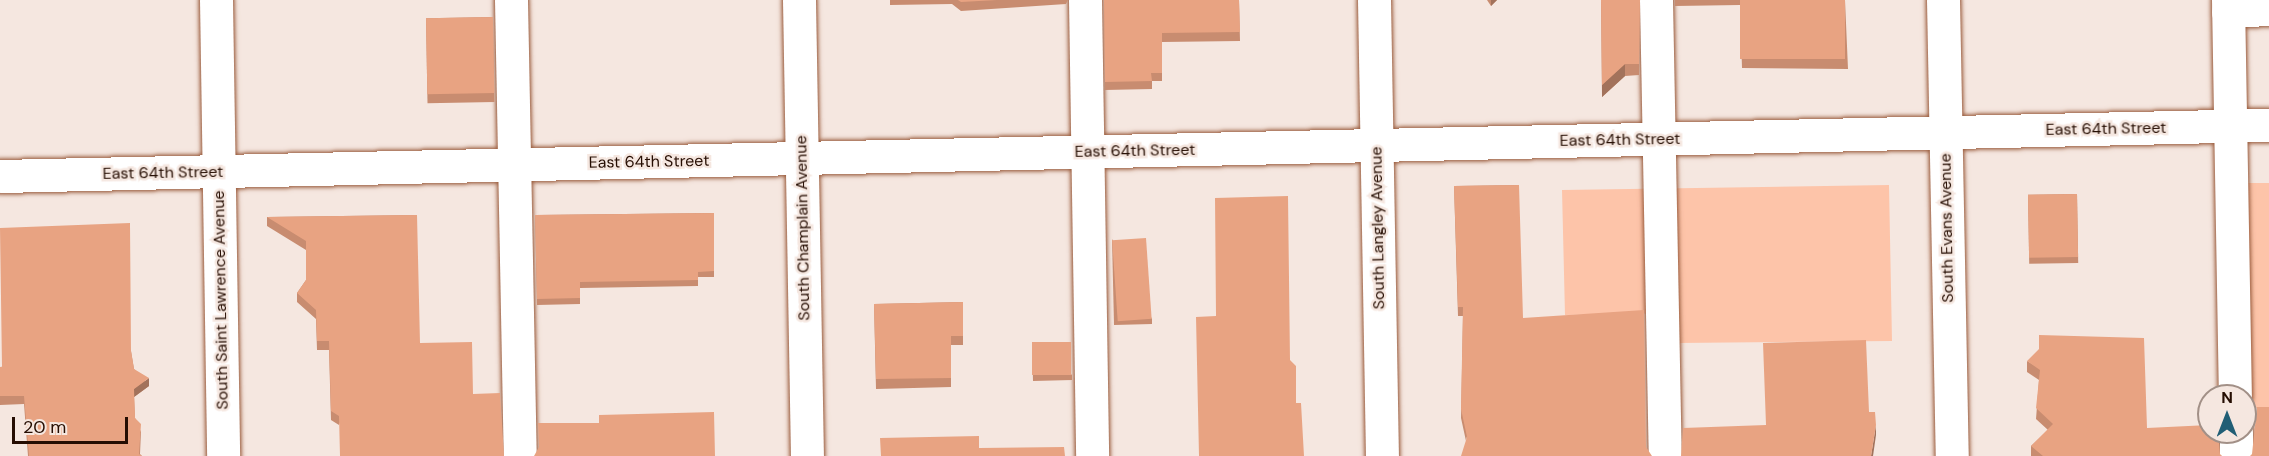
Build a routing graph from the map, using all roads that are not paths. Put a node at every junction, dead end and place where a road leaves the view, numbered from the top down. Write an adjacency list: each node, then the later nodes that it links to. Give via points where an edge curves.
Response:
1 (216, 0): 18 (street, South Saint Lawrence Avenue)
2 (511, 0): 17 (street)
3 (799, 0): 16 (street, South Champlain Avenue)
4 (1085, 0): 15 (street)
5 (1374, 0): 14 (street, South Langley Avenue)
6 (1656, 0): 13 (street)
7 (1943, 0): 12 (street, South Evans Avenue)
8 (2228, 5): 9 (street); 11 (street)
9 (2269, 9)
10 (2269, 125): 11 (street, East 64th Street)
11 (2230, 126): 12 (street, East 64th Street); 20 (street)
12 (1946, 132): 13 (street, East 64th Street); 27 (street, South Evans Avenue)
13 (1658, 139): 14 (street, East 64th Street); 26 (street)
14 (1376, 145): 15 (street, East 64th Street); 25 (street, South Langley Avenue)
15 (1087, 152): 16 (street, East 64th Street); 24 (street)
16 (801, 158): 17 (street, East 64th Street); 23 (street, South Champlain Avenue)
17 (514, 164): 18 (street, East 64th Street); 22 (street)
18 (219, 171): 19 (street, East 64th Street); 21 (street, South Saint Lawrence Avenue)
19 (0, 176)
20 (2235, 384)
21 (224, 456)
22 (520, 456)
23 (807, 456)
24 (1092, 456)
25 (1382, 456)
26 (1665, 456)
27 (1952, 456)

